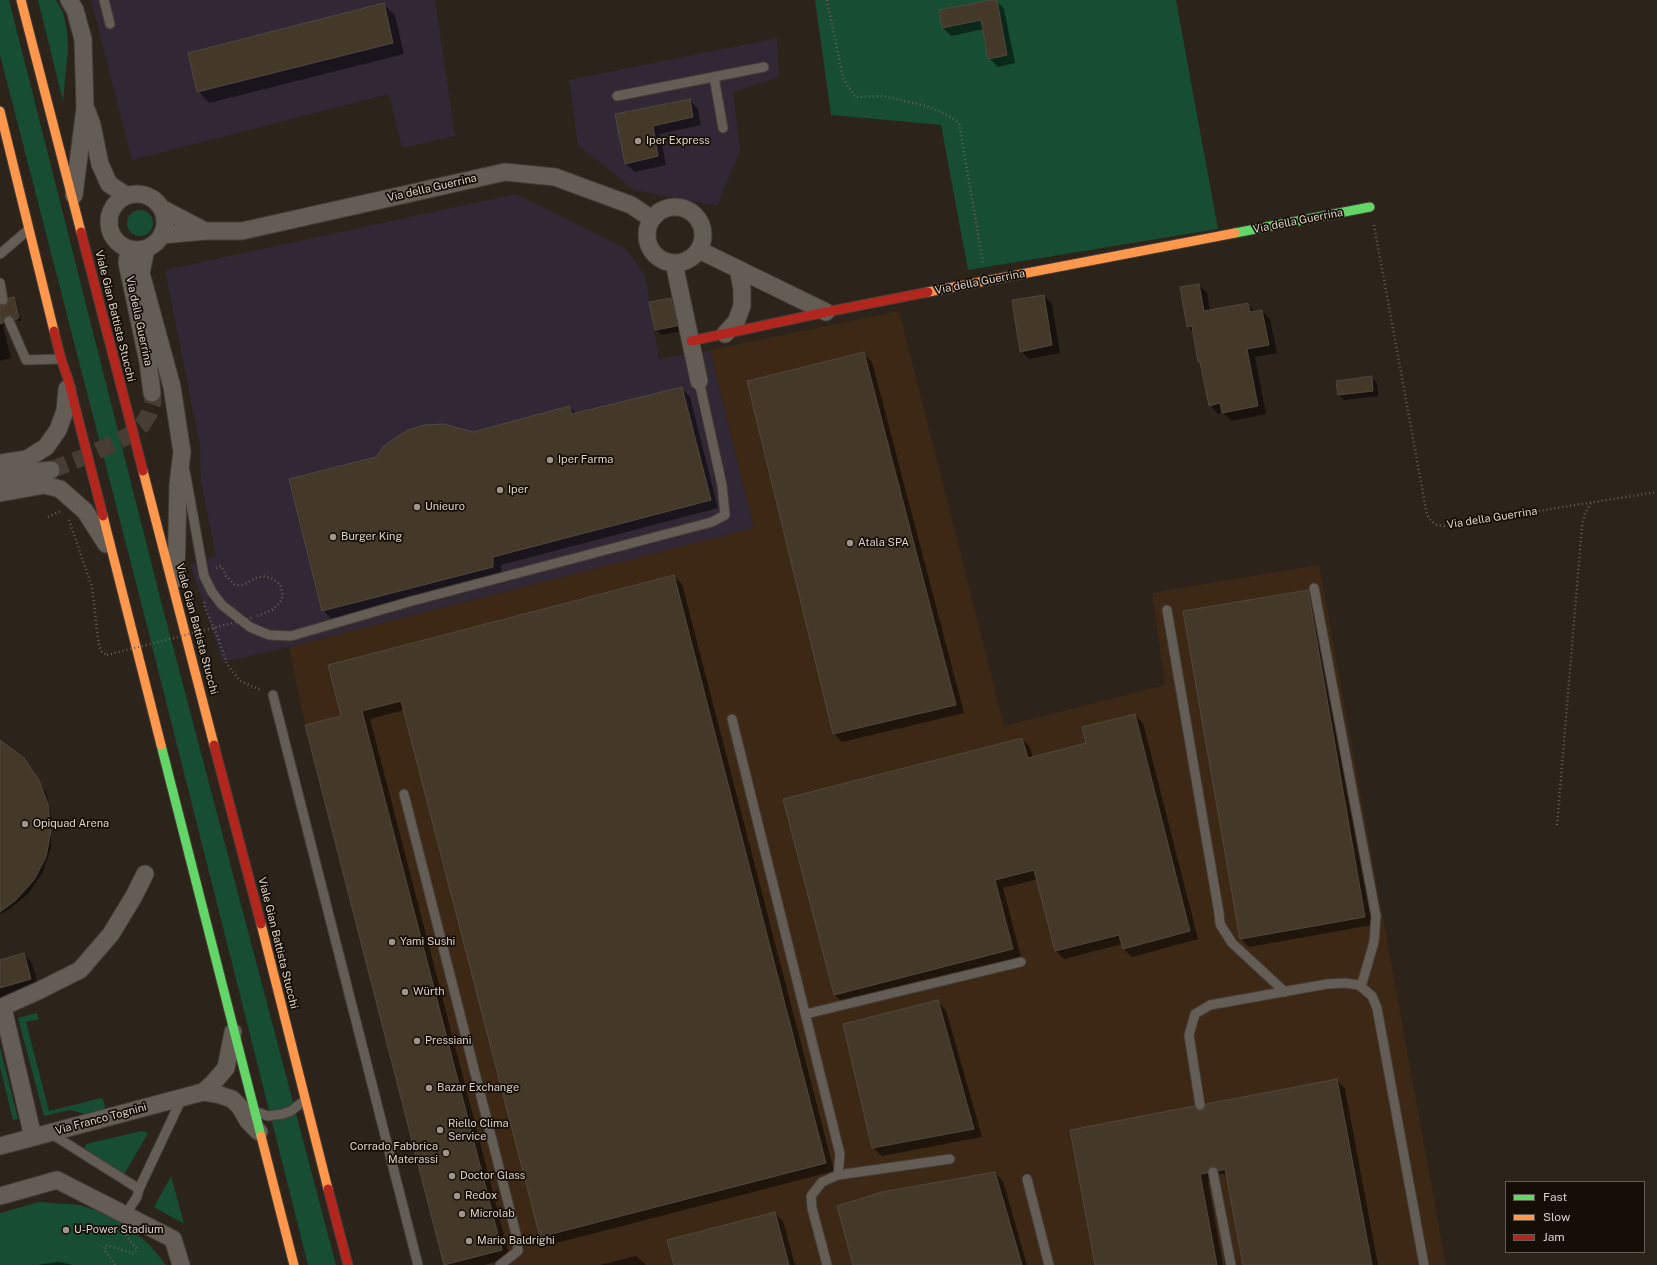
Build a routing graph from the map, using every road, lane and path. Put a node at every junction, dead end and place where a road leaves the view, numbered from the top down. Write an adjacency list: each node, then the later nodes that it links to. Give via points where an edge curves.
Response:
1 (21, 0): 13 (main road, Viale Gian Battista Stucchi)
2 (104, 0): 5 (lane)
3 (827, 0): 26 (path, via 843,78 855,97 884,96 926,106 947,114 959,123)
4 (73, 3): 9 (street, via 83,39)
5 (110, 24)
6 (764, 67): 7 (lane)
7 (714, 77): 8 (lane); 11 (lane)
8 (617, 96)
9 (85, 108): 12 (street, via 92,125 100,164 109,184); 13 (street)
10 (0, 111): 17 (main road)
11 (723, 128)
12 (127, 196): 15 (street, via 144,194 158,202); 20 (street, via 118,201 109,218 114,237)
13 (74, 203): 50 (main road, Viale Gian Battista Stucchi)
14 (1370, 207): 26 (main road, Via della Guerrina); 43 (path, Via della Guerrina, via 1427,515 1431,521 1444,526)
15 (163, 209): 18 (street, Via della Guerrina); 19 (street, via 166,222)
16 (652, 219): 18 (street, Via della Guerrina, via 631,205 555,177 505,172 242,232); 22 (street, via 663,209 670,207 685,208 692,212 703,233); 24 (street, via 647,234 648,242 658,257)
17 (29, 229): 23 (lane); 33 (main road)
18 (205, 231): 19 (street, Via della Guerrina)
19 (162, 235): 21 (street, via 156,243)
20 (129, 249): 21 (street); 36 (street, Via della Guerrina, via 127,263)
21 (146, 249): 37 (street, via 141,273 172,387)
22 (699, 250): 24 (street, via 692,257); 25 (street)
23 (0, 254)
24 (674, 263): 32 (street)
25 (738, 269): 29 (street); 31 (street, via 742,306 736,322)
26 (986, 281): 29 (main road, Via della Guerrina)
27 (0, 283): 28 (lane)
28 (3, 300)
29 (826, 312): 31 (main road, Via della Guerrina)
30 (9, 321): 33 (lane, via 26,360)
31 (725, 334): 32 (main road, Via della Guerrina)
32 (691, 341): 35 (street)
33 (61, 359): 34 (main road)
34 (68, 379): 38 (street, via 65,411 58,430 46,447 27,459); 47 (main road)
35 (699, 381): 48 (lane, via 724,502 725,515 712,522 412,601 291,636 269,635 250,627 222,605)
36 (152, 393)
37 (182, 452): 48 (lane); 50 (street, via 178,486)
38 (0, 463)
39 (51, 470): 40 (street)
40 (0, 476)
41 (0, 492): 47 (street, via 45,485 60,489 85,511)
42 (1657, 492): 43 (path, Via della Guerrina)
43 (1591, 503): 55 (path, via 1582,526)
44 (65, 509): 46 (path)
45 (68, 516): 48 (path, bridge, via 92,587 99,646 107,655 262,615 280,603 283,595 280,584 267,577 235,585 221,566)
46 (48, 517)
47 (111, 551): 62 (main road)
48 (204, 576)
49 (1314, 588): 58 (lane, via 1376,916 1374,942)
50 (175, 591): 65 (main road, Viale Gian Battista Stucchi)
51 (1166, 610): 59 (lane, via 1220,924 1232,943)
52 (273, 695): 84 (lane)
53 (732, 719): 61 (lane)
54 (404, 794): 85 (lane, via 517,1238 518,1250)
55 (1557, 825)
56 (145, 874): 60 (street, via 111,934 80,970)
57 (1021, 962): 61 (lane)
58 (1361, 987): 59 (lane, via 1345,983 1327,984); 89 (lane, via 1372,996 1377,1008)
59 (1285, 992): 66 (lane, via 1210,1005 1195,1014 1189,1034)
60 (2, 1008): 70 (street)
61 (806, 1014): 74 (lane, via 840,1154)
62 (234, 1028): 63 (street, via 226,1068); 67 (main road)
63 (203, 1092): 64 (street, Via Franco Tognini); 69 (street, Via Franco Tognini, via 232,1099)
64 (182, 1097): 68 (street, Via Franco Tognini); 76 (lane)
65 (306, 1099): 67 (lane, via 283,1114 268,1116); 83 (main road, Viale Gian Battista Stucchi)
66 (1200, 1105)
67 (255, 1112): 69 (main road)
68 (50, 1133): 70 (street, Via Franco Tognini); 76 (lane)
69 (261, 1134): 82 (main road)
70 (33, 1137): 71 (street, Via Franco Tognini)
71 (0, 1146)
72 (950, 1159): 74 (lane)
73 (1213, 1172): 88 (lane)
74 (838, 1175): 86 (lane, via 822,1182 811,1196)
75 (1027, 1179): 87 (lane)
76 (138, 1189): 78 (lane, via 137,1197)
77 (0, 1196): 78 (street, via 58,1180)
78 (125, 1215): 81 (street, via 174,1239)
79 (123, 1232): 80 (path, via 136,1249 134,1254 106,1245 104,1249)
80 (115, 1265)
81 (182, 1265)
82 (294, 1265)
83 (348, 1265)
84 (418, 1265)
85 (500, 1265)
86 (827, 1265)
87 (1049, 1265)
88 (1230, 1265)
89 (1424, 1265)

